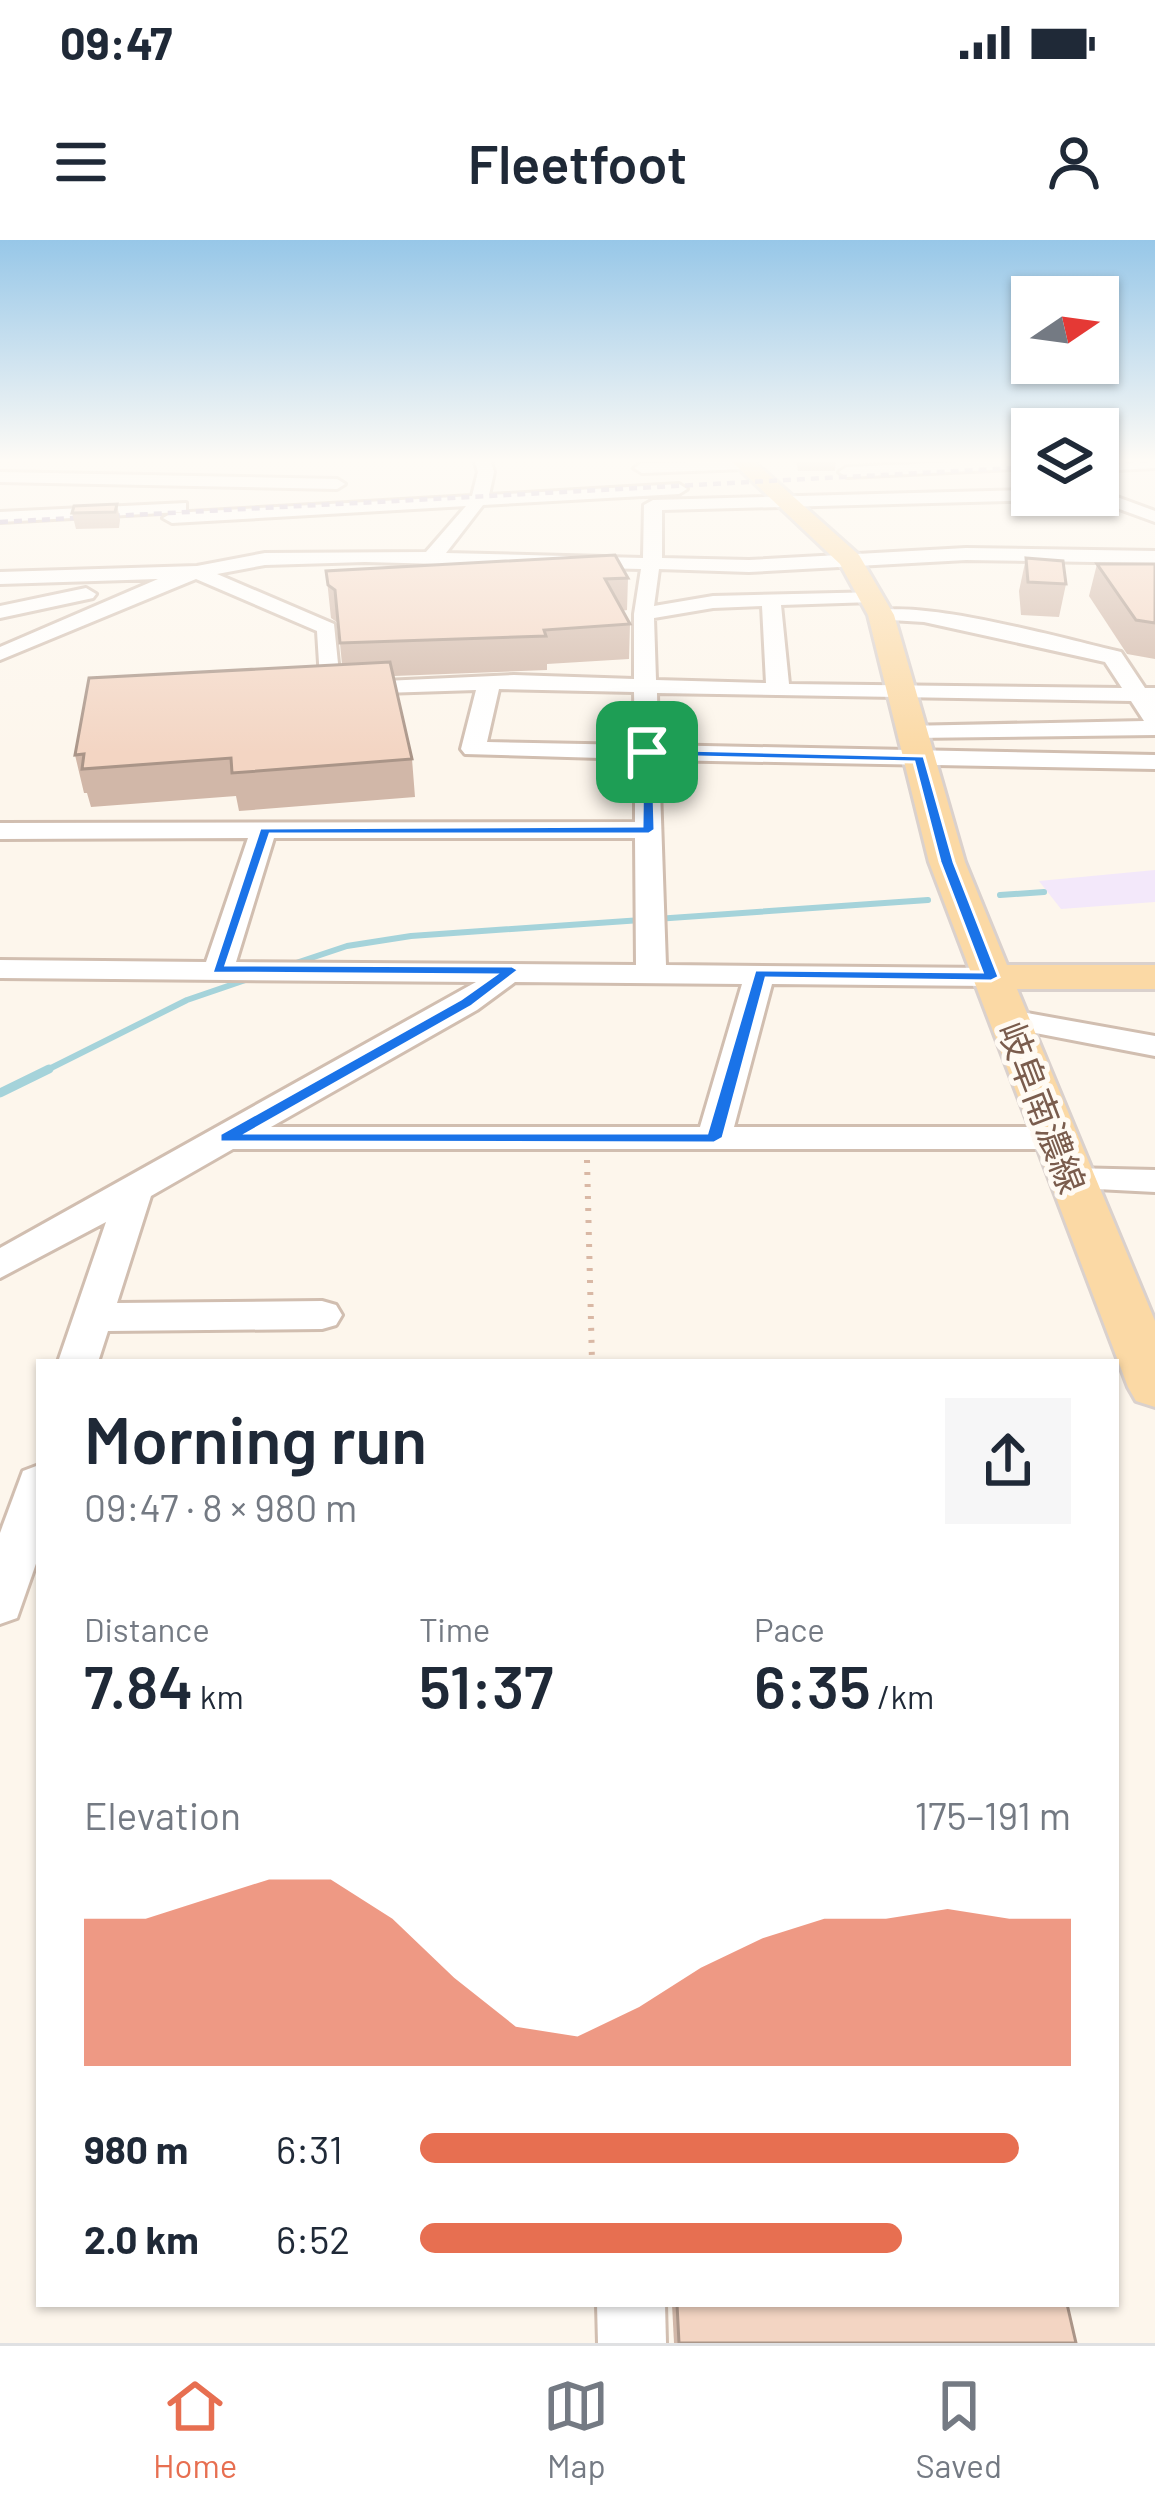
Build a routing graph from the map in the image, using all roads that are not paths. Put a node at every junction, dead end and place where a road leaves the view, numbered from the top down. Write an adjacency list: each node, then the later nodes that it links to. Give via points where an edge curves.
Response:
1 (139, 557): 10 (street)
2 (653, 557): 8 (street)
3 (847, 557): 7 (main road, 岐阜南濃線)
4 (905, 557): 7 (street)
5 (431, 558): 6 (street); 8 (street)
6 (265, 559): 9 (street); 12 (street)
7 (850, 560): 8 (street); 14 (main road, 岐阜南濃線)
8 (651, 564): 16 (street)
9 (197, 572): 10 (street); 12 (street); 17 (street)
10 (124, 575): 11 (street); 15 (street, via 106,590)
11 (0, 578)
12 (249, 595): 18 (street, via 327,628 329,690)
13 (771, 600): 14 (street); 16 (street); 20 (street)
14 (877, 605): 21 (street, via 1113,657); 22 (main road, 岐阜南濃線)
15 (0, 612)
16 (644, 614): 19 (street)
17 (0, 653)
18 (489, 683): 19 (street); 24 (street, via 473,749)
19 (646, 686): 20 (street); 24 (street)
20 (778, 690): 22 (street)
21 (1147, 695): 22 (street); 23 (street)
22 (909, 718): 23 (street); 24 (street); 25 (street); 34 (main road, 岐阜南濃線, via 947,862)
23 (1155, 724)
24 (647, 752): 28 (street)
25 (1155, 762)
26 (0, 830): 27 (street)
27 (264, 830): 28 (street); 30 (street)
28 (649, 830): 32 (street)
29 (0, 969): 30 (street)
30 (220, 970): 31 (street)
31 (512, 970): 32 (street); 38 (street)
32 (651, 972): 33 (street)
33 (760, 974): 34 (street); 39 (street)
34 (991, 977): 35 (main road); 36 (main road, 岐阜南濃線)
35 (1155, 977)
36 (1010, 1019): 37 (street); 40 (main road, 岐阜南濃線)
37 (1155, 1046)
38 (226, 1138): 39 (street); 43 (street)
39 (714, 1138): 40 (street)
40 (1054, 1138): 41 (main road, 岐阜南濃線)
41 (1071, 1179): 42 (street); 45 (main road, 岐阜南濃線)
42 (1155, 1181)
43 (134, 1192): 44 (street); 47 (street)
44 (0, 1264)
45 (1138, 1306): 49 (main road, 岐阜南濃線)
46 (322, 1315): 47 (street)
47 (92, 1317): 48 (street)
48 (79, 1359)
49 (1155, 1388)
50 (36, 1492): 51 (street)
51 (0, 1604)
52 (632, 2307): 53 (street)
53 (632, 2343)

